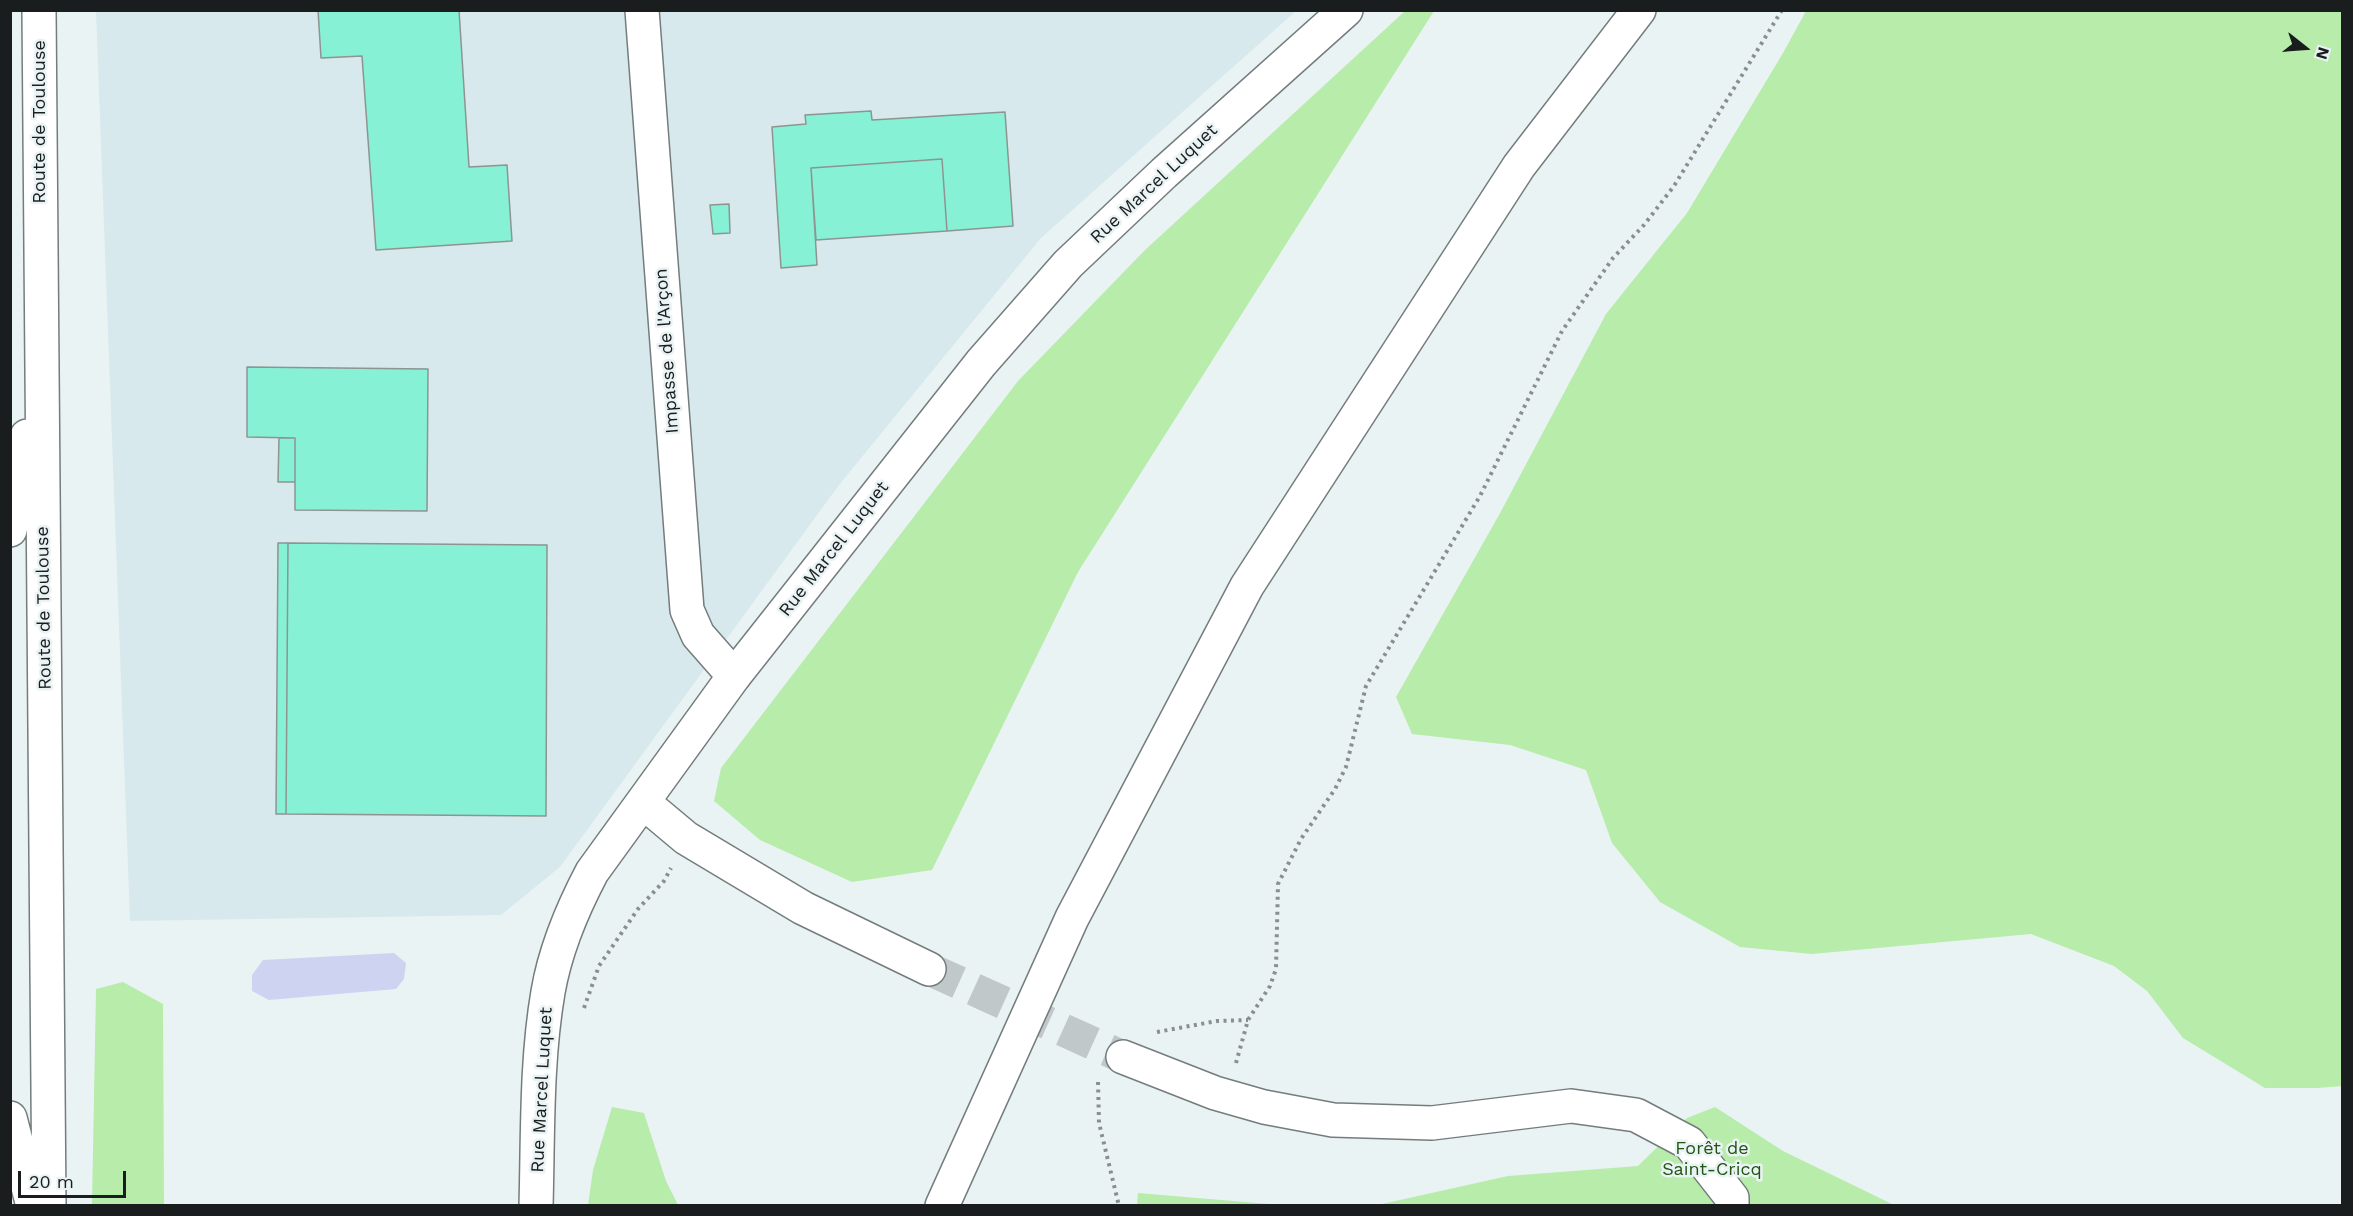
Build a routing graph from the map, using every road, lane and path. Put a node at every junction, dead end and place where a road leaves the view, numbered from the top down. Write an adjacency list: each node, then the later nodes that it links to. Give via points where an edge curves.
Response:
1 (39, 10): 6 (main road, Route de Toulouse)
2 (642, 10): 8 (main road, Impasse de l'Arçon, via 687,610 698,635)
3 (1346, 10): 8 (main road, Rue Marcel Luquet, via 1068,264 981,363)
4 (1639, 10): 19 (main road, via 1519,166 1247,586 1072,918)
5 (1782, 10): 14 (path, via 1674,186 1613,258 1562,331 1480,496 1366,686 1346,767 1278,884 1276,969 1248,1020 1239,1058)
6 (42, 354): 7 (main road); 17 (main road, Route de Toulouse)
7 (10, 530)
8 (734, 676): 9 (main road, Rue Marcel Luquet)
9 (643, 802): 10 (main road); 18 (main road, Rue Marcel Luquet, via 592,872 574,906 549,990 541,1056)
10 (686, 838): 11 (main road, via 803,908); 12 (path, via 664,881 638,909 599,966)
11 (929, 969)
12 (581, 1014)
13 (1123, 1057): 14 (main road)
14 (1215, 1093): 20 (main road, via 1334,1120 1432,1123 1571,1106 1636,1115 1689,1143 1732,1198)
15 (10, 1118): 16 (main road)
16 (33, 1206)
17 (49, 1206)
18 (536, 1206)
19 (942, 1206)
20 (1732, 1206)

